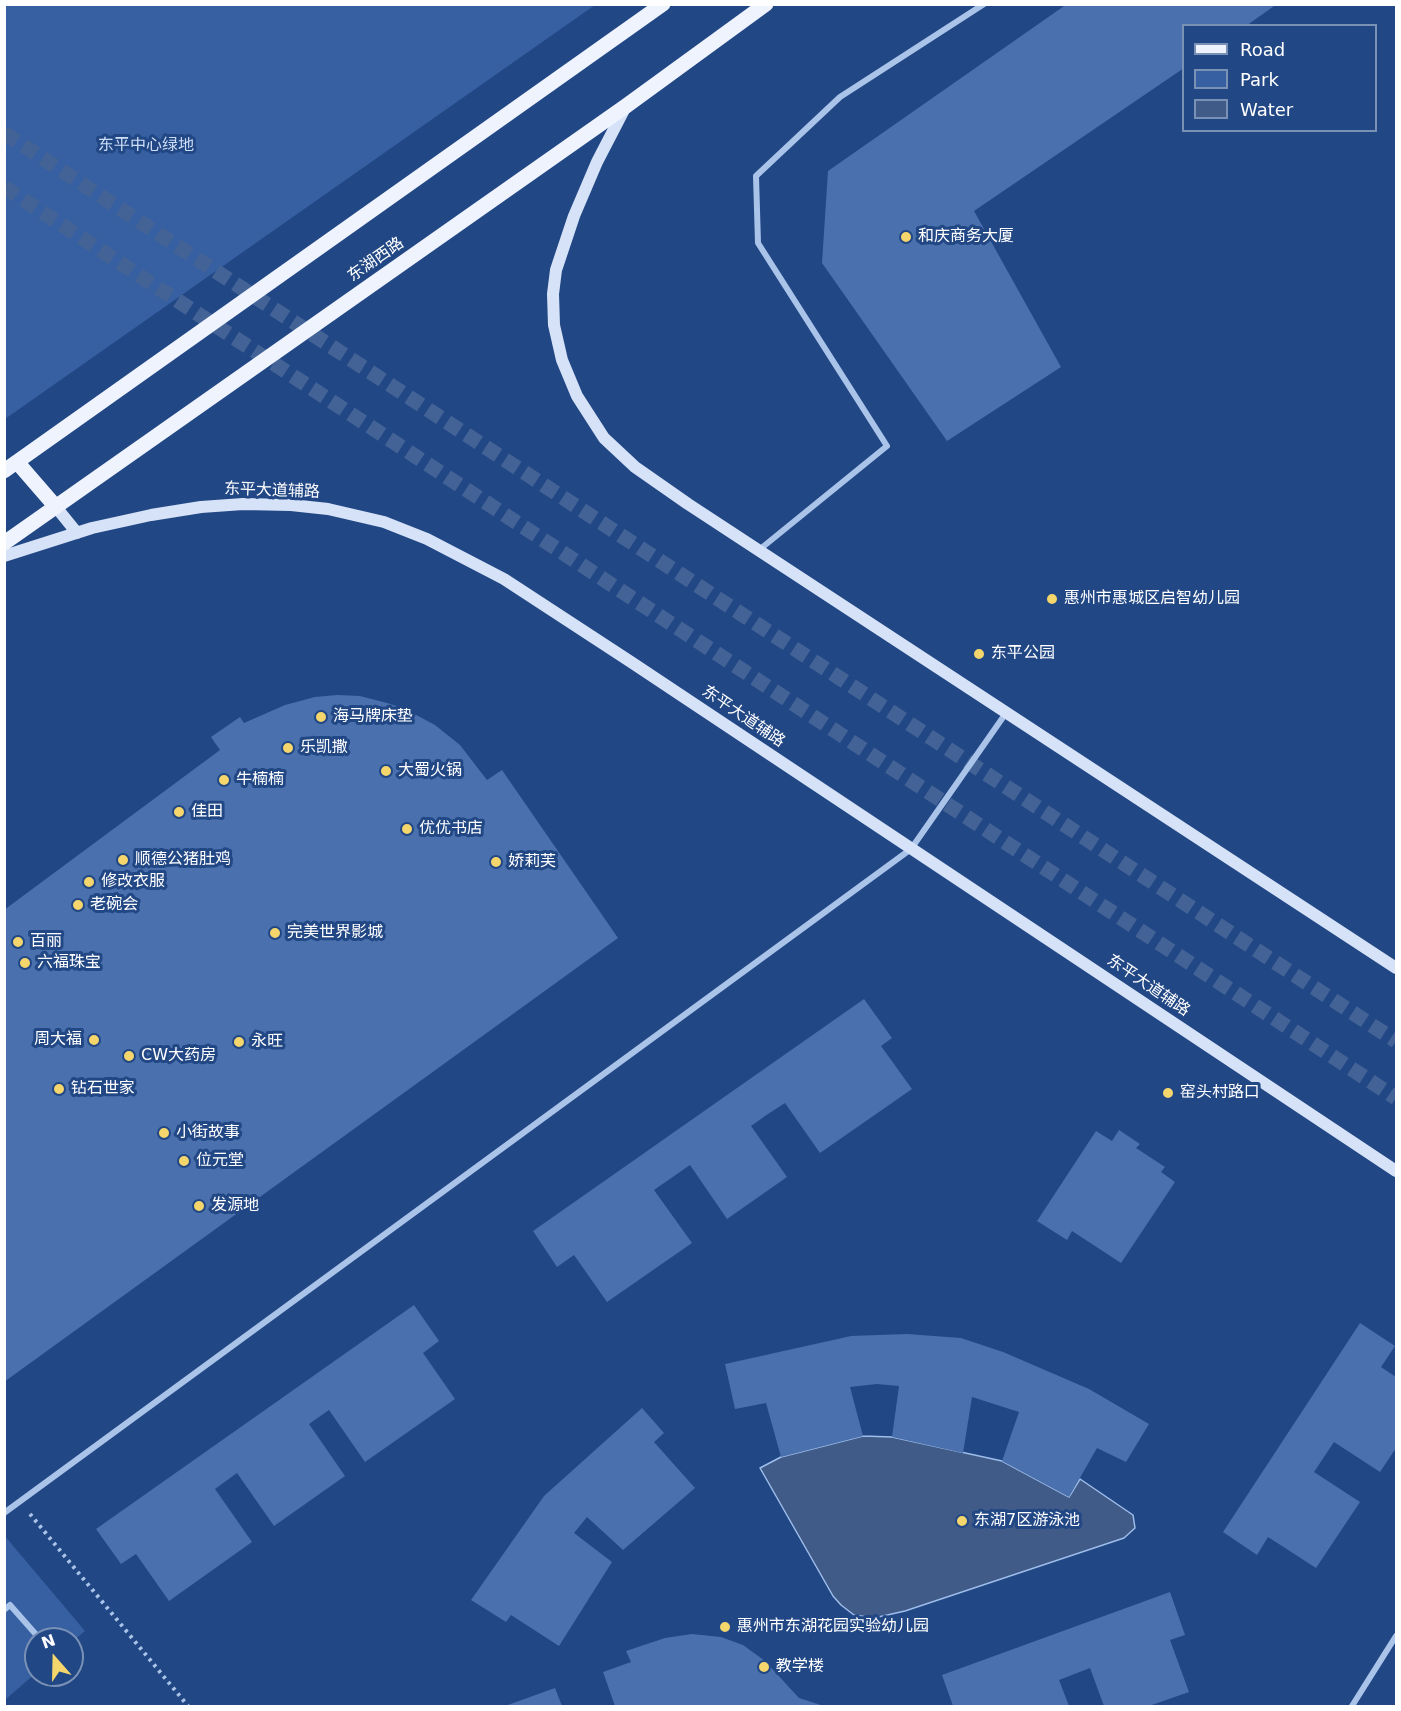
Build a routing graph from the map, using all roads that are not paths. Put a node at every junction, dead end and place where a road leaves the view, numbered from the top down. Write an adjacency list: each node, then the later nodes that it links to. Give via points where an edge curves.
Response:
1 (663, 4): 5 (main road)
2 (766, 4): 4 (main road, 东湖西路)
3 (984, 4): 9 (street, via 840,97 756,176 758,243 886,446)
4 (626, 106): 6 (main road, 东湖西路); 9 (main road, via 581,198 556,270 553,315 562,360 590,418 614,448 662,487)
5 (11, 466): 6 (main road)
6 (56, 507): 7 (main road); 8 (main road, 东湖西路)
7 (77, 532): 10 (main road, 东平大道辅路); 12 (main road, 东平大道辅路, via 176,510 243,504 320,508 396,526 504,579)
8 (4, 543)
9 (758, 550): 11 (main road)
10 (4, 556)
11 (1007, 713): 12 (street); 13 (main road)
12 (911, 849): 14 (main road, 东平大道辅路); 15 (street)
13 (1396, 968)
14 (1396, 1171)
15 (4, 1513)
16 (4, 1610): 17 (street, via 10,1605)
17 (29, 1627)
18 (1396, 1636): 19 (street)
19 (1352, 1707)

